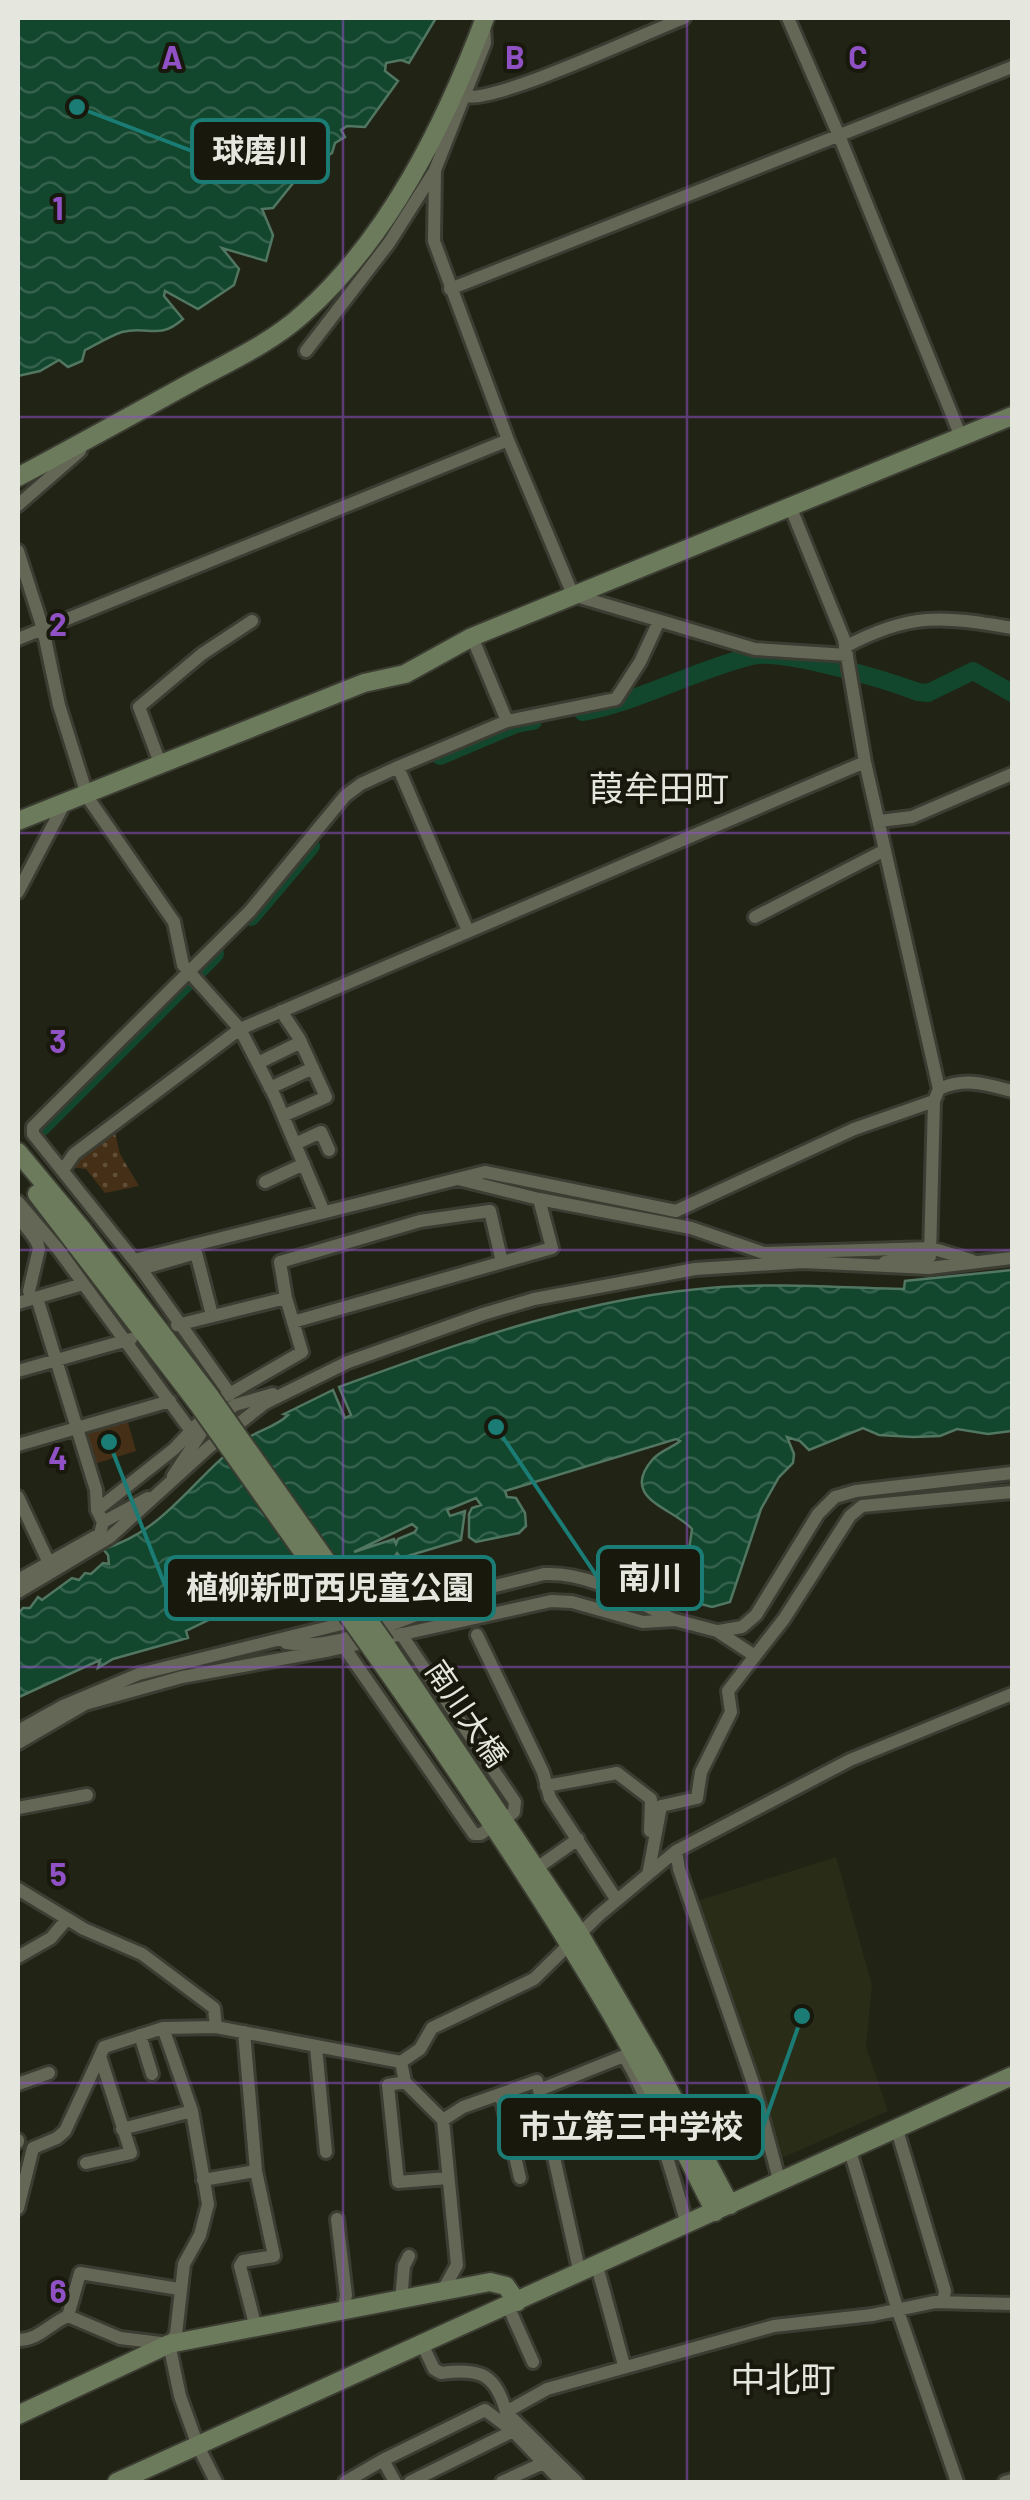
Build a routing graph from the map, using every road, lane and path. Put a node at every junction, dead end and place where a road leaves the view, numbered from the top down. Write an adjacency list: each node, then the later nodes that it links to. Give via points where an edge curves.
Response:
1 (684, 18): 5 (street, via 532,80)
2 (788, 18): 6 (street)
3 (483, 21): 5 (street, via 485,44); 13 (street, via 415,169 344,274 300,317 254,348)
4 (1012, 67): 6 (street)
5 (466, 96): 7 (street)
6 (840, 138): 8 (street); 11 (street)
7 (435, 170): 8 (street, via 434,240); 9 (street)
8 (450, 289): 12 (street)
9 (306, 351)
10 (1012, 416): 11 (street)
11 (961, 437): 16 (street)
12 (508, 440): 18 (street); 22 (street)
13 (80, 444): 14 (street); 15 (street, via 80,451)
14 (18, 477)
15 (18, 504)
16 (790, 506): 18 (street); 25 (street)
17 (18, 551): 22 (street)
18 (573, 595): 19 (street); 23 (street)
19 (658, 621): 25 (street, via 755,649); 26 (street, via 616,699)
20 (252, 622): 28 (street, via 139,708)
21 (1012, 628): 25 (street, via 951,617 916,619 885,627)
22 (43, 629): 24 (street); 31 (street)
23 (472, 637): 26 (street); 28 (street, via 405,674 364,683)
24 (18, 639)
25 (847, 655): 27 (street)
26 (507, 721): 29 (street)
27 (865, 762): 34 (street); 38 (street)
28 (160, 764): 31 (street)
29 (398, 766): 38 (street); 39 (street, via 345,796)
30 (1012, 774): 34 (street, via 912,816)
31 (87, 793): 32 (street); 39 (street, via 174,922 180,958)
32 (60, 804): 33 (street); 36 (street)
33 (18, 821)
34 (880, 821): 35 (street)
35 (886, 850): 37 (street); 47 (street)
36 (18, 892)
37 (756, 917)
38 (468, 931): 40 (street)
39 (193, 976): 41 (street); 54 (street, via 34,1127)
40 (281, 1011): 41 (street); 42 (street)
41 (240, 1029): 43 (street); 54 (street, via 74,1154)
42 (301, 1042): 43 (street); 44 (street)
43 (258, 1063): 45 (street)
44 (312, 1068): 45 (street); 48 (street, via 326,1097)
45 (270, 1088): 48 (street)
46 (1012, 1091): 47 (street, via 955,1082)
47 (936, 1095): 55 (street, via 676,1211 486,1172); 62 (street)
48 (283, 1116): 49 (street)
49 (295, 1144): 50 (street, via 320,1132); 52 (street)
50 (329, 1150)
51 (18, 1152): 61 (street)
52 (304, 1164): 56 (street); 59 (street)
53 (18, 1170): 61 (street)
54 (63, 1170): 60 (street)
55 (455, 1178): 57 (street); 59 (street)
56 (265, 1182)
57 (539, 1199): 62 (street, via 691,1228 764,1253); 64 (street, via 552,1248)
58 (21, 1206): 61 (street); 69 (street, via 20,1220 39,1249)
59 (324, 1212): 66 (street)
60 (99, 1217): 61 (street); 66 (street)
61 (71, 1239): 68 (street); 95 (street, bridge, via 204,1400)
62 (931, 1248): 65 (street); 67 (street, via 930,1256)
63 (1012, 1258): 65 (street)
64 (502, 1262): 70 (street, via 490,1211 420,1221 280,1262); 73 (street)
65 (983, 1263): 67 (street)
66 (138, 1265): 72 (street, via 196,1253); 74 (street)
67 (876, 1266): 78 (street, via 802,1262 695,1269 534,1299 392,1345)
68 (81, 1281): 69 (street); 75 (street)
69 (28, 1294): 71 (street); 76 (street)
70 (286, 1298): 72 (street); 73 (street)
71 (18, 1303)
72 (212, 1315): 74 (street)
73 (293, 1322): 79 (street, via 302,1352)
74 (178, 1325): 79 (street)
75 (129, 1339): 76 (street); 80 (street)
76 (56, 1360): 77 (street); 81 (street)
77 (18, 1371)
78 (290, 1390): 82 (street, via 235,1404); 86 (street, via 208,1448)
79 (230, 1394): 82 (street)
80 (170, 1401): 81 (street); 82 (street)
81 (77, 1428): 83 (street); 88 (street)
82 (195, 1434): 86 (street); 88 (street)
83 (18, 1445)
84 (1012, 1473): 93 (street, via 835,1498 818,1514 756,1616 742,1627)
85 (1012, 1492): 97 (street, via 862,1506)
86 (160, 1494): 88 (street); 91 (street, via 110,1538)
87 (18, 1498): 89 (street)
88 (100, 1516): 89 (street, via 100,1534)
89 (49, 1563): 90 (street)
90 (18, 1580)
91 (18, 1592)
92 (674, 1620): 93 (street); 95 (street, via 643,1622 551,1601); 99 (street, via 592,1580 532,1576 340,1638 277,1640 138,1674)
93 (717, 1631): 97 (street)
94 (477, 1635): 101 (street)
95 (386, 1642): 96 (street); 104 (street); 104 (street, via 515,1802 514,1812)
96 (344, 1647): 100 (street, via 112,1695); 104 (street, via 474,1834)
97 (755, 1656): 105 (street, via 728,1692 731,1712 701,1772 697,1798 661,1806)
98 (1012, 1694): 107 (street, via 850,1760)
99 (18, 1730)
100 (18, 1743)
101 (546, 1786): 105 (street, via 617,1773 651,1799); 106 (street)
102 (87, 1795): 103 (street)
103 (18, 1808)
104 (498, 1823): 108 (street); 113 (street)
105 (654, 1836): 109 (street)
106 (578, 1840): 108 (street); 111 (street)
107 (676, 1851): 109 (street); 144 (street)
108 (537, 1868): 113 (street)
109 (649, 1870): 111 (street)
110 (18, 1889): 112 (street)
111 (616, 1899): 113 (street)
112 (67, 1919): 114 (street, via 51,1938); 116 (street, via 142,1954 214,2008)
113 (574, 1939): 120 (street); 122 (street, via 534,1979 432,2028 420,2049); 146 (street, via 654,2062)
114 (18, 1957)
115 (163, 2028): 116 (street); 118 (street); 131 (street)
116 (216, 2028): 117 (street)
117 (244, 2032): 119 (street); 140 (street)
118 (140, 2035): 121 (street, via 104,2047); 124 (street)
119 (316, 2047): 122 (street); 137 (street)
120 (628, 2054): 128 (street); 129 (street)
121 (100, 2056): 133 (street); 136 (street, via 65,2131)
122 (401, 2062): 126 (street)
123 (49, 2073): 127 (street)
124 (152, 2074)
125 (1012, 2076): 134 (street)
126 (405, 2082): 132 (street); 141 (street, via 388,2085 398,2182)
127 (18, 2084)
128 (646, 2086): 146 (street); 148 (street)
129 (540, 2090): 130 (street, via 536,2082); 150 (street)
130 (501, 2096): 132 (street); 142 (street)
131 (192, 2111): 133 (street); 143 (street)
132 (444, 2120): 141 (street)
133 (122, 2128): 139 (street, via 131,2153)
134 (897, 2130): 138 (street); 154 (street)
135 (18, 2141): 136 (street)
136 (32, 2148): 145 (street)
137 (326, 2152)
138 (850, 2152): 144 (street); 158 (street)
139 (86, 2163)
140 (256, 2171): 143 (street); 160 (street, via 274,2256 240,2266)
141 (448, 2178): 152 (street, via 458,2265)
142 (520, 2178)
143 (204, 2180): 151 (street, via 208,2204)
144 (780, 2183): 146 (street)
145 (18, 2208)
146 (723, 2209): 148 (street)
147 (337, 2219): 157 (street)
148 (687, 2224): 150 (street)
149 (409, 2256): 153 (street)
150 (588, 2270): 155 (street); 165 (street)
151 (179, 2290): 159 (street, via 80,2273); 162 (street, via 176,2334)
152 (442, 2292): 153 (street); 155 (street, via 496,2282 506,2286)
153 (401, 2300): 157 (street)
154 (943, 2302): 156 (street); 158 (street)
155 (512, 2304): 163 (street); 164 (street)
156 (1012, 2304)
157 (343, 2311): 160 (street)
158 (898, 2311): 165 (street, via 774,2326); 181 (street)
159 (68, 2316): 161 (street, via 32,2340); 162 (street, via 120,2338)
160 (256, 2328): 162 (street)
161 (18, 2340)
162 (169, 2344): 167 (street); 169 (street)
163 (423, 2346): 166 (street, via 441,2373 471,2370 489,2378); 169 (street)
164 (534, 2362)
165 (624, 2365): 166 (street, via 534,2394)
166 (506, 2412): 180 (street)
167 (18, 2415)
168 (513, 2431): 170 (street, via 485,2410); 171 (street); 177 (street)
169 (198, 2446): 173 (street); 174 (street)
170 (383, 2460): 175 (street); 176 (street)
171 (543, 2463): 178 (street); 179 (street)
172 (1012, 2480): 182 (street)
173 (117, 2482)
174 (216, 2482)
175 (346, 2482)
176 (395, 2482)
177 (410, 2482)
178 (502, 2482)
179 (562, 2482)
180 (577, 2482)
181 (957, 2482)
182 (1005, 2482)

